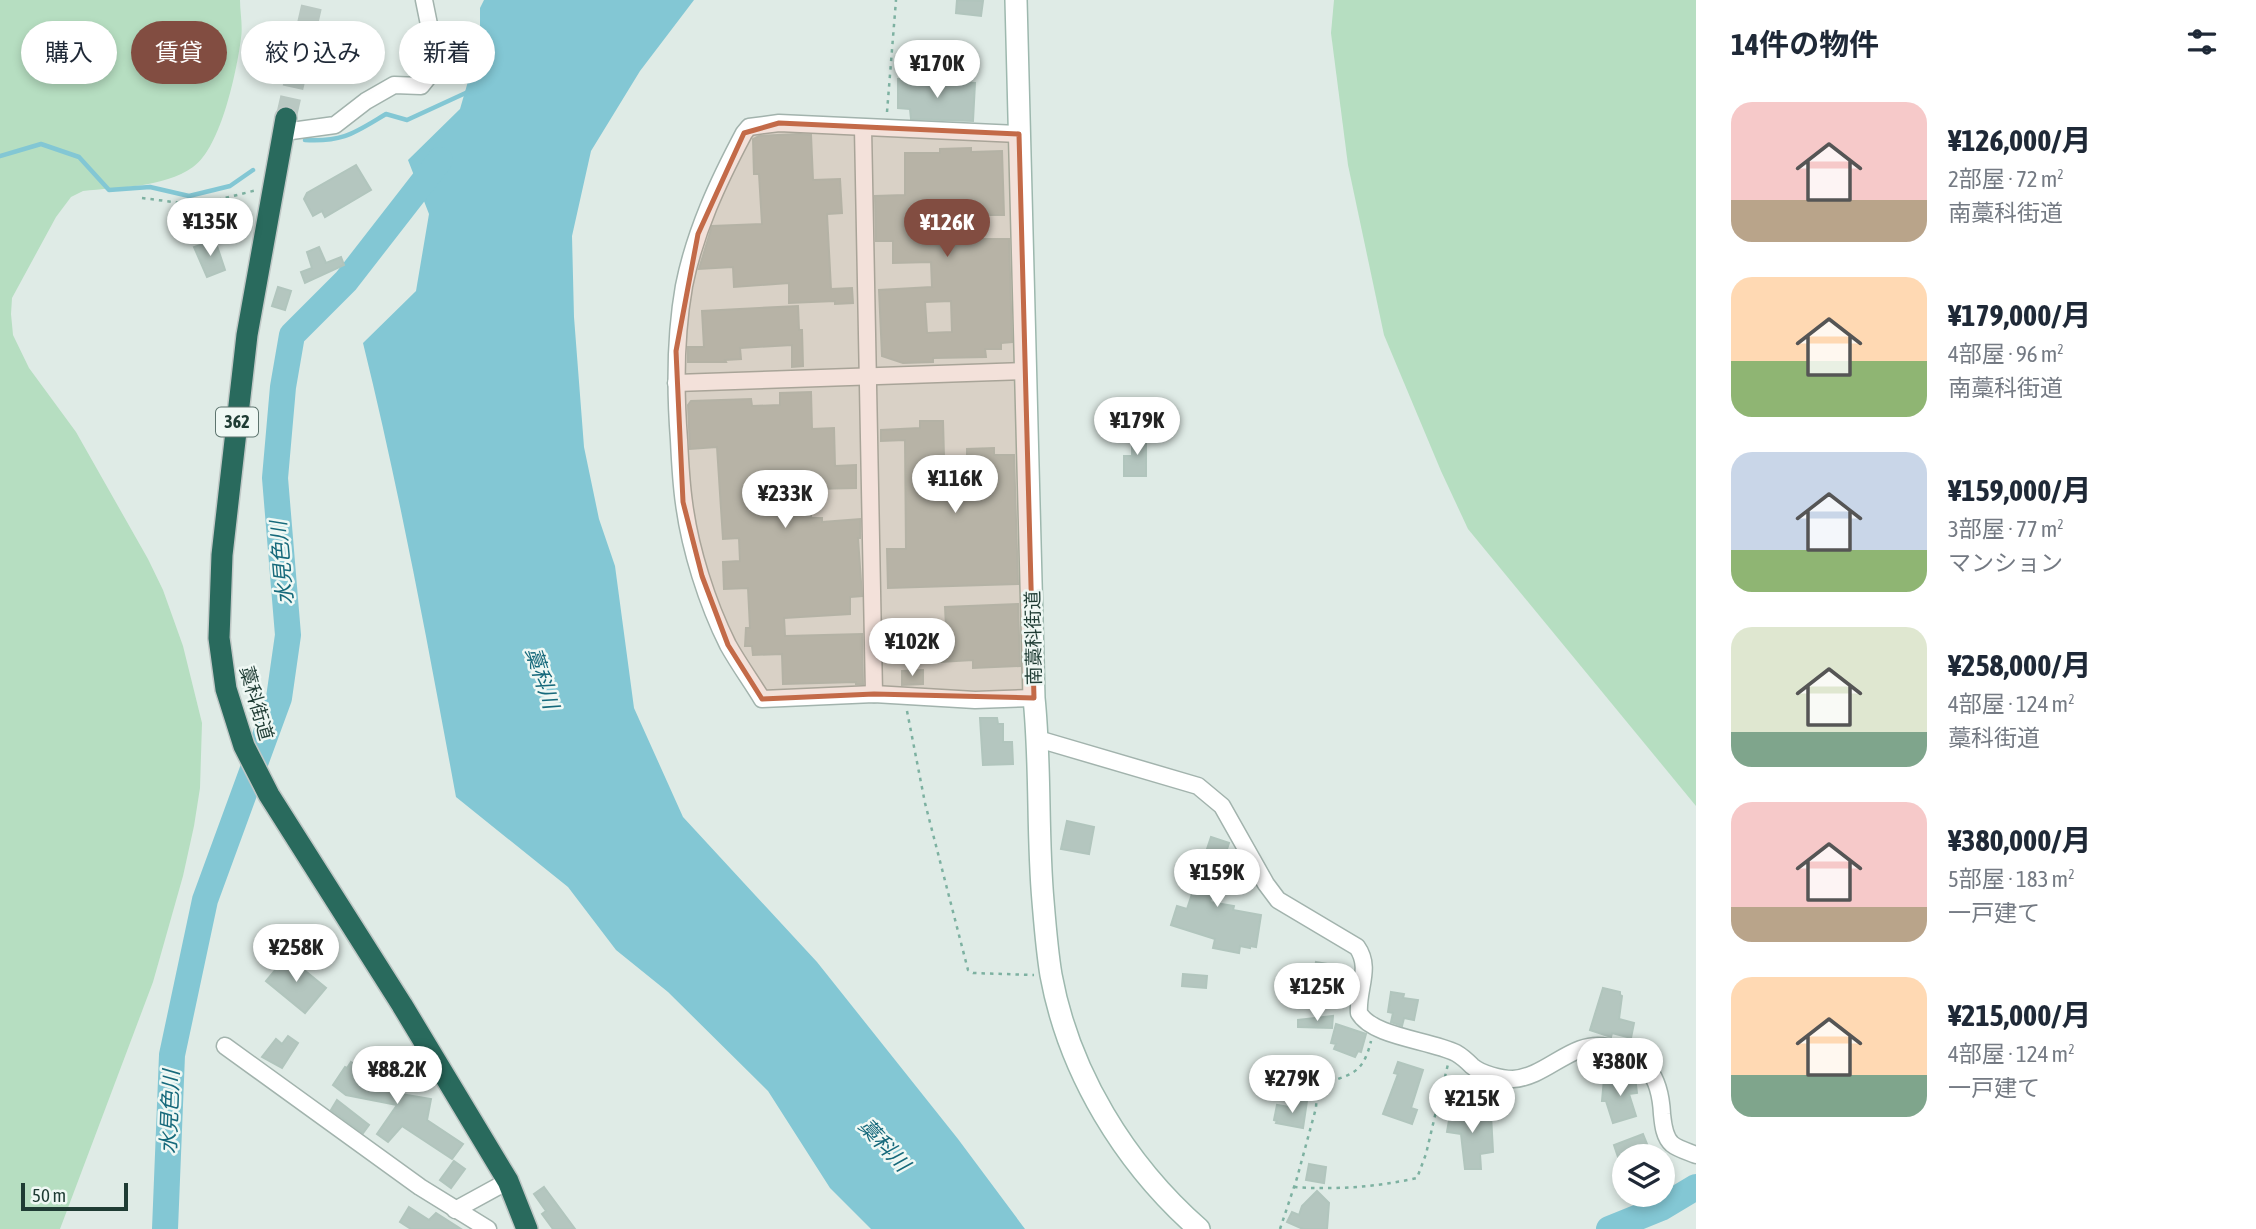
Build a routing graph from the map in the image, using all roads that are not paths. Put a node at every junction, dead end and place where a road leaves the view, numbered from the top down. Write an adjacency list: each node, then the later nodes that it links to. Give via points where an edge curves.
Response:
1 (424, 0): 3 (street, via 435,54 433,71 421,86 394,85 335,125)
2 (1016, 0): 5 (main road, 南藁科街道)
3 (285, 125): 14 (highway, 藁科街道 / 362, via 247,335 222,555 219,638 226,689 244,746 282,817)
4 (863, 128): 5 (street); 7 (street); 8 (street, via 779,123 749,127 744,133 698,234 679,318)
5 (1019, 134): 6 (main road, 南藁科街道)
6 (1026, 371): 7 (street); 10 (main road, 南藁科街道)
7 (868, 376): 8 (street); 9 (street)
8 (676, 383): 9 (street, via 683,502 690,539 728,645 762,699)
9 (874, 694): 10 (street)
10 (1034, 698): 11 (main road, 南藁科街道)
11 (1038, 739): 13 (street, via 1198,786 1222,806 1278,900 1357,947 1365,967 1359,1013 1370,1026 1452,1051 1474,1068 1501,1078 1529,1075 1592,1046 1633,1057 1652,1071 1666,1135 1672,1144); 18 (main road, 南藁科街道, via 1042,899 1051,976 1063,1023 1084,1077 1125,1149)
12 (225, 1046): 15 (street)
13 (1696, 1155)
14 (508, 1181): 15 (street); 17 (highway, 藁科街道 / 362)
15 (455, 1210): 16 (street)
16 (488, 1229)
17 (527, 1229)
18 (1199, 1229)

